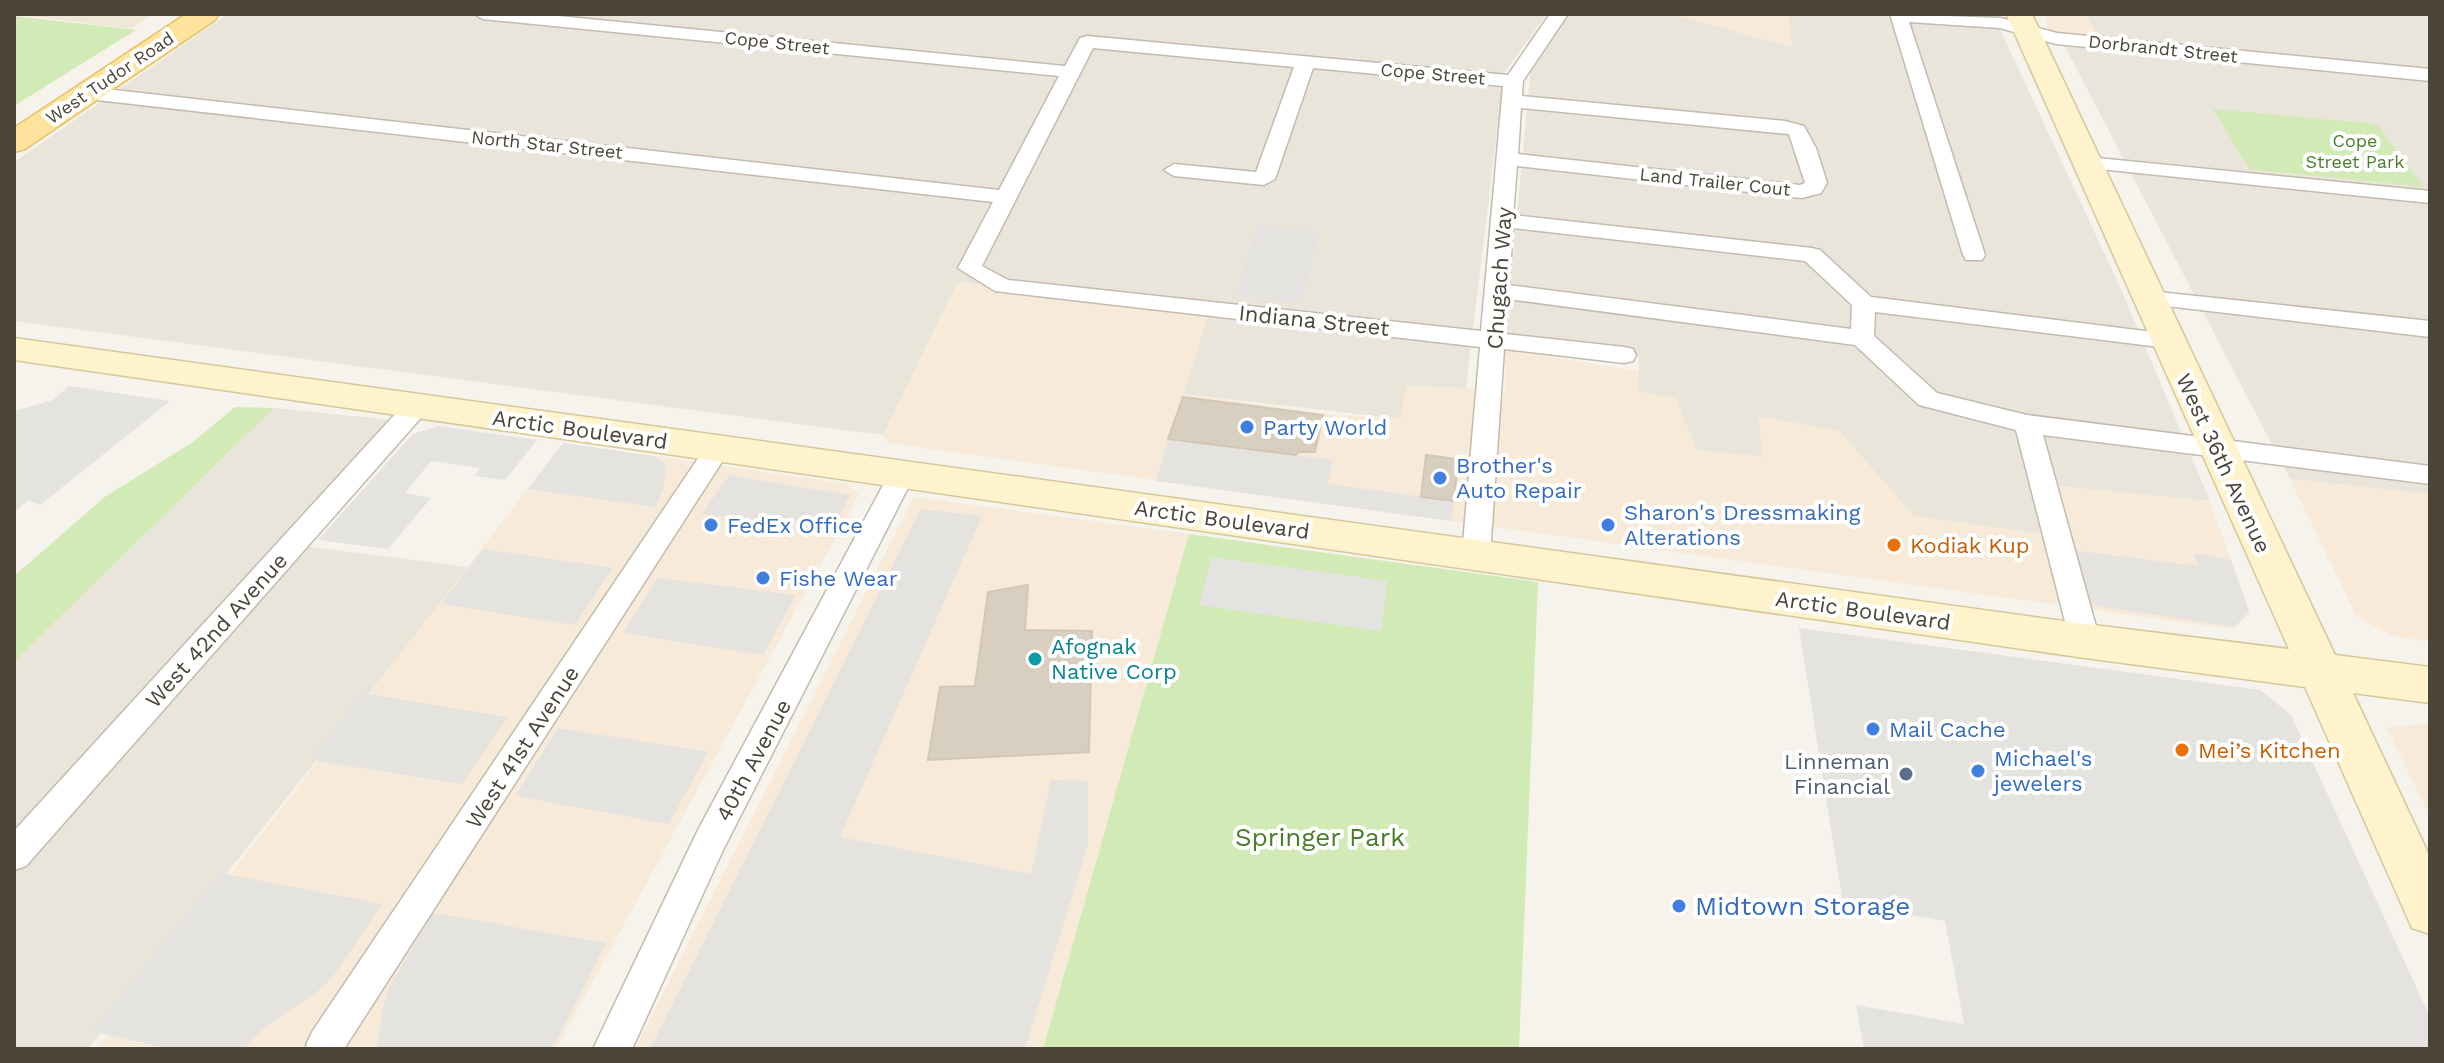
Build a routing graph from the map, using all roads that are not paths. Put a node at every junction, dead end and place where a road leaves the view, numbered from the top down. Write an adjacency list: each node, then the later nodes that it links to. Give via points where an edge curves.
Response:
1 (175, 14): 13 (main road, West Tudor Road)
2 (205, 14): 12 (main road, West Tudor Road)
3 (483, 14): 9 (street, Cope Street)
4 (1559, 14): 11 (street)
5 (1923, 15): 6 (street, Dorbrandt Street); 7 (street, Dorbrandt Street)
6 (1898, 16): 21 (street)
7 (2022, 23): 10 (street, Dorbrandt Street, via 2056,38); 16 (main road, West 36th Avenue)
8 (1305, 63): 9 (street, Cope Street, via 1087,42); 11 (street, Cope Street); 17 (street, via 1264,179)
9 (1072, 72): 18 (street)
10 (2430, 75)
11 (1512, 91): 15 (street, Chugach Way); 15 (street, Land Trailer Cout, via 1797,130 1816,183 1802,192)
12 (88, 93): 14 (main road, West Tudor Road); 18 (street, North Star Street)
13 (14, 120)
14 (14, 142)
15 (1507, 159): 20 (street, Chugach Way)
16 (2087, 163): 19 (street); 23 (main road, West 36th Avenue)
17 (1174, 170)
18 (1006, 197): 27 (street, Indiana Street, via 969,268 1003,286)
19 (2430, 197)
20 (1503, 220): 22 (street, Chugach Way); 24 (street, via 1812,255)
21 (1974, 255)
22 (1498, 291): 26 (street); 27 (street, Chugach Way)
23 (2149, 298): 25 (street); 28 (main road, West 36th Avenue)
24 (1864, 303): 26 (street); 28 (street)
25 (2430, 329)
26 (1862, 338): 32 (street, via 1928,399)
27 (1495, 340): 30 (street, Indiana Street); 37 (street, Chugach Way)
28 (2168, 340): 33 (main road, West 36th Avenue)
29 (14, 349): 31 (main road, Arctic Boulevard)
30 (1624, 355)
31 (417, 406): 34 (main road, Arctic Boulevard); 41 (street, West 42nd Avenue)
32 (2027, 424): 33 (street); 38 (street)
33 (2217, 447): 36 (street); 39 (main road, West 36th Avenue)
34 (718, 448): 35 (main road, Arctic Boulevard); 43 (street, West 41st Avenue)
35 (902, 474): 37 (main road, Arctic Boulevard); 44 (street, 40th Avenue, via 710,841)
36 (2430, 475)
37 (1476, 555): 38 (main road, Arctic Boulevard)
38 (2085, 641): 39 (main road, Arctic Boulevard)
39 (2318, 669): 40 (main road, Arctic Boulevard); 42 (main road, West 36th Avenue)
40 (2430, 685)
41 (14, 855)
42 (2430, 911)
43 (325, 1045)
44 (612, 1049)

